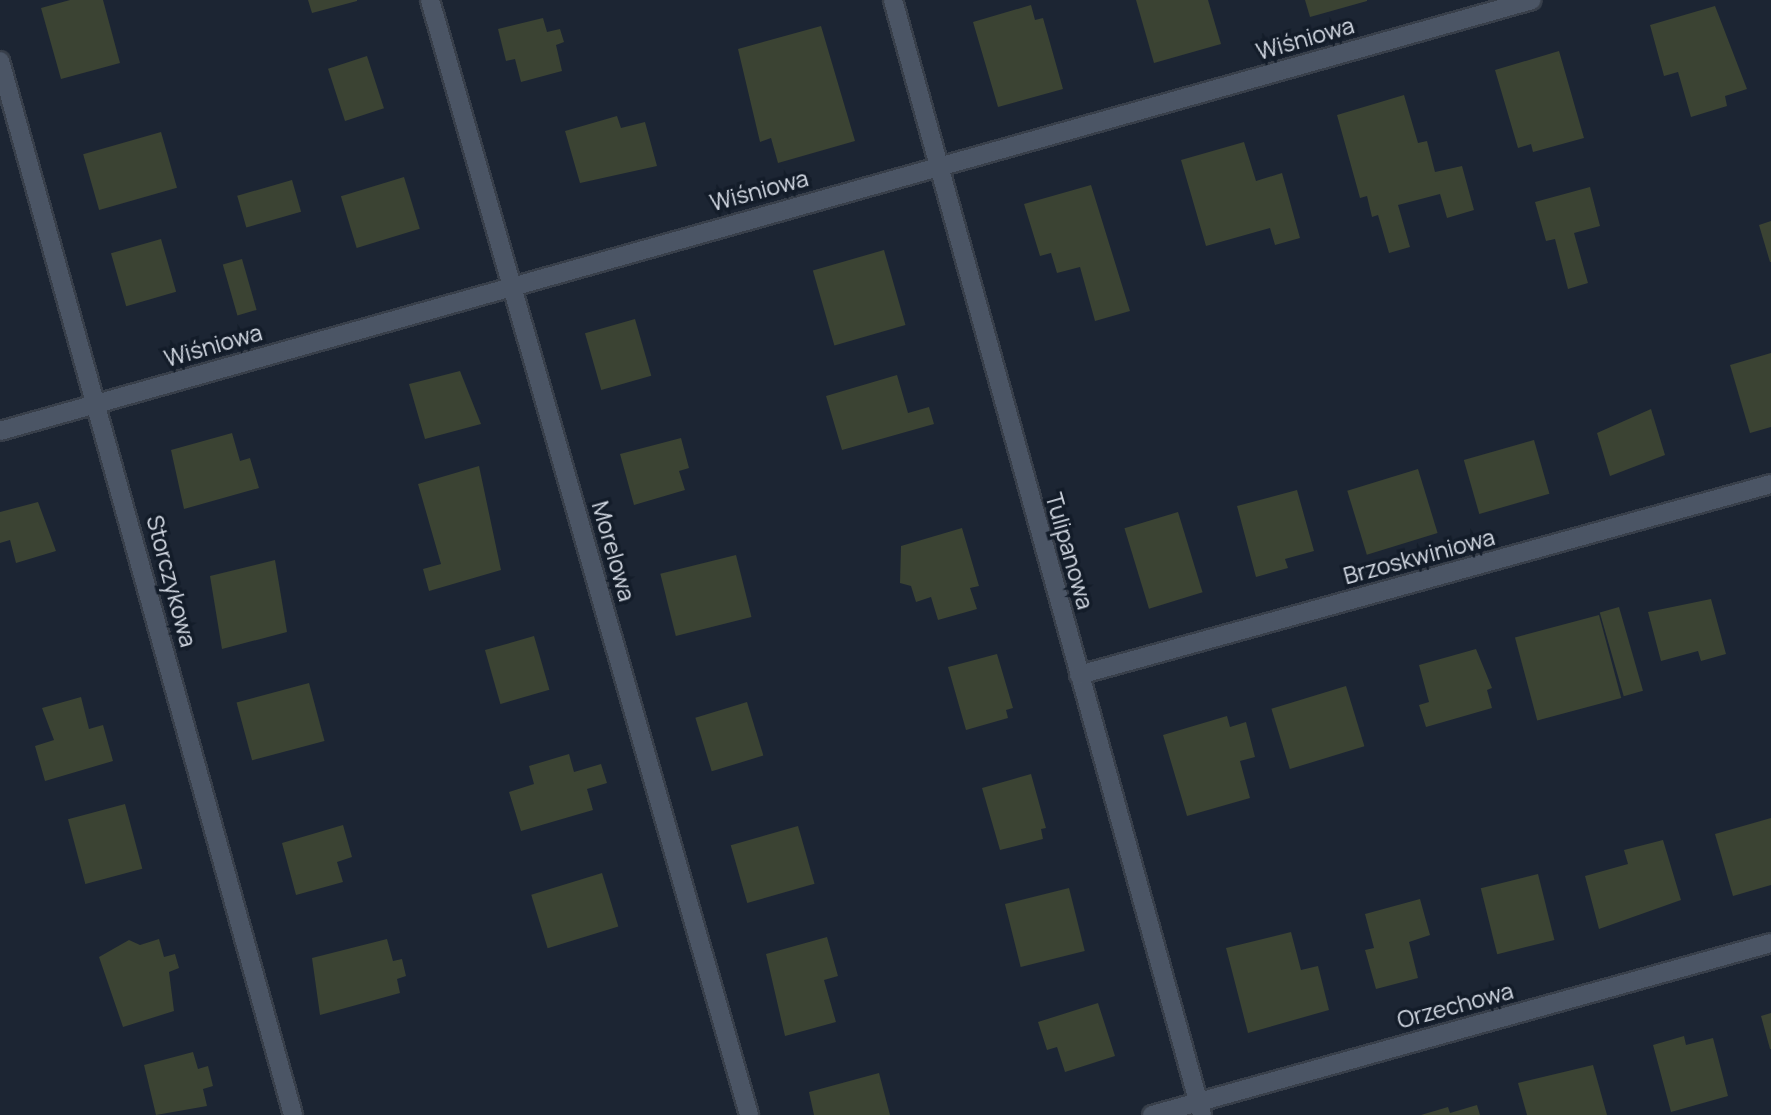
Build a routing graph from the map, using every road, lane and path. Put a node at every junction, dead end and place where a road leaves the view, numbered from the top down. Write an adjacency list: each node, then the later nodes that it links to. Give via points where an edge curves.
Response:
1 (430, 0): 6 (street, Morelowa)
2 (893, 0): 5 (street, Tulipanowa)
3 (1532, 0): 5 (street, Wiśniowa)
4 (0, 61): 7 (street, Storczykowa)
5 (937, 166): 6 (street, Wiśniowa); 10 (street, Tulipanowa)
6 (512, 284): 7 (street, Wiśniowa); 14 (street, Morelowa)
7 (98, 404): 8 (street, Wiśniowa); 13 (street, Storczykowa)
8 (0, 430)
9 (1771, 484): 10 (street, Brzoskwiniowa)
10 (1079, 675): 12 (street, Tulipanowa)
11 (1771, 943): 12 (street, Orzechowa)
12 (1200, 1108): 15 (street, Orzechowa)
13 (293, 1115)
14 (749, 1115)
15 (1152, 1115)

